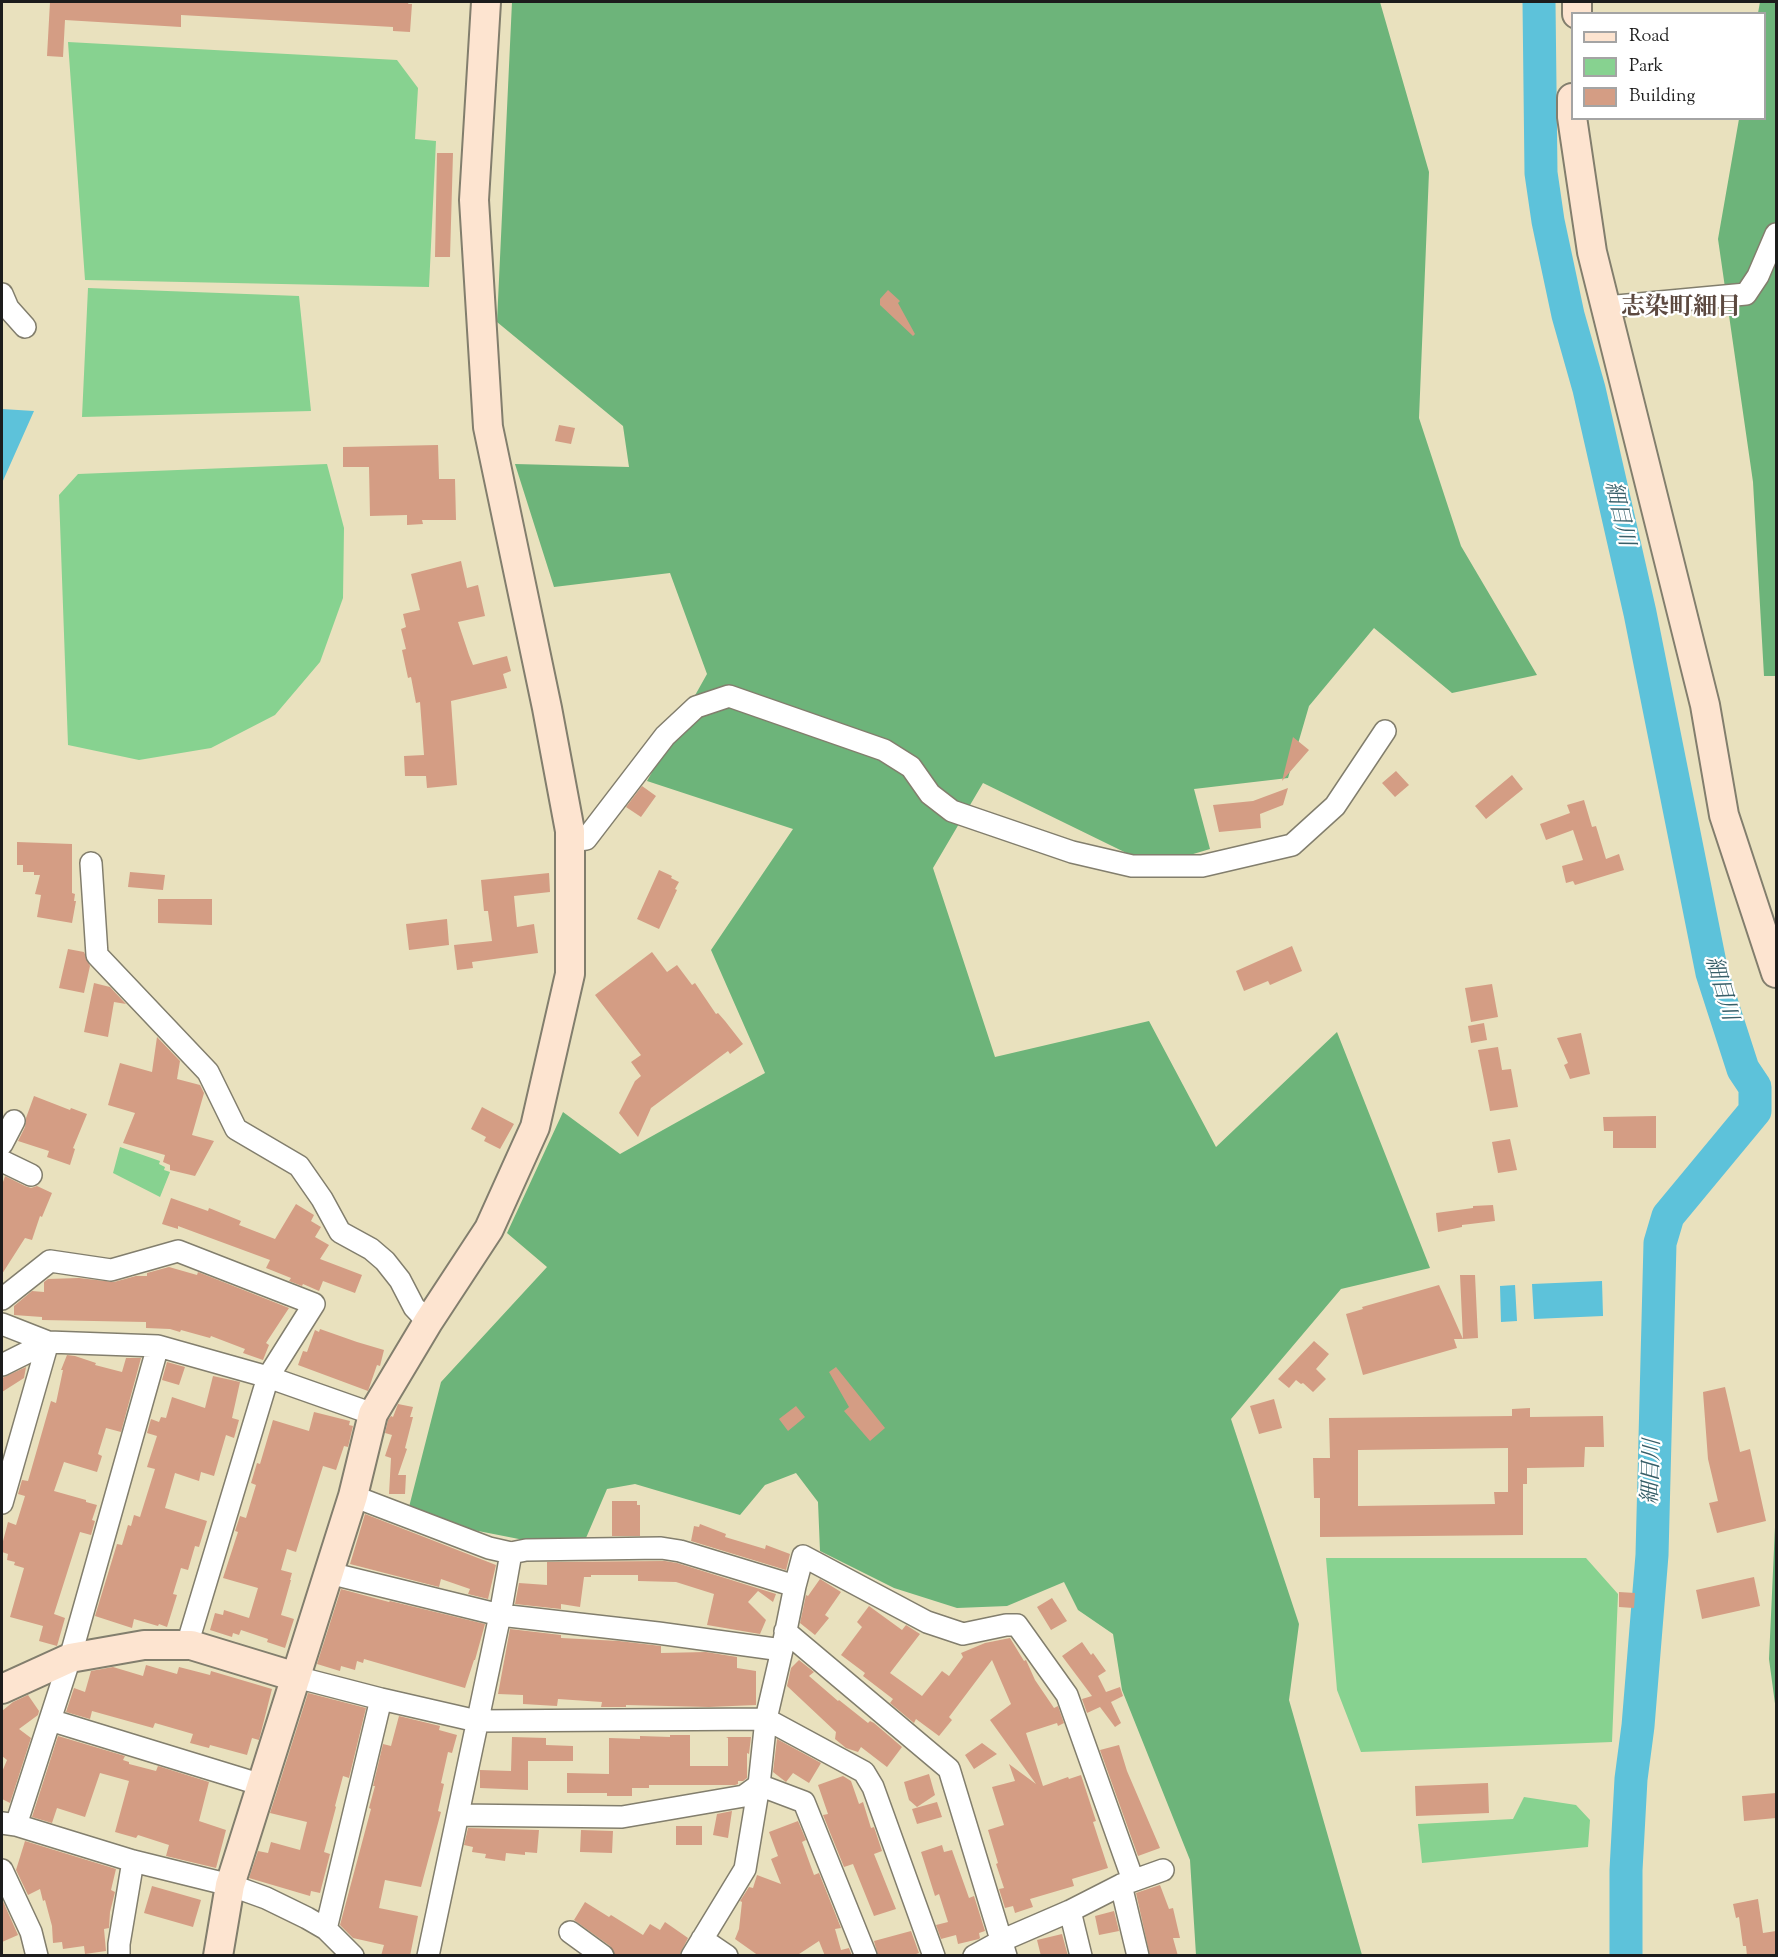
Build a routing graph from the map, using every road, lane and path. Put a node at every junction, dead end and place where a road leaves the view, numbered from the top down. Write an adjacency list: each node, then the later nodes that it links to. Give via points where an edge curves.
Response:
1 (486, 2): 8 (street, via 474,200 488,427 547,708)
2 (1572, 120): 5 (street, via 1592,252)
3 (1776, 234): 5 (street, via 1746,294)
4 (2, 294): 6 (street, via 8,308)
5 (1606, 307): 10 (street, via 1705,705 1724,815)
6 (25, 327)
7 (1385, 731): 8 (street, via 1335,806 1292,845 1202,866 1132,866 1072,852 952,811 930,794 911,767 884,750 729,696 696,707 665,736 586,839)
8 (570, 840): 16 (street, via 570,974 535,1127 489,1229)
9 (91, 863): 16 (street, via 97,955 208,1072 236,1129 299,1166 340,1232 385,1261)
10 (1776, 973)
11 (14, 1121): 12 (street)
12 (2, 1144)
13 (2, 1161): 14 (street)
14 (31, 1174)
15 (2, 1299): 21 (street, via 50,1261 111,1270 178,1251 314,1304)
16 (428, 1322): 22 (street)
17 (2, 1324): 18 (street)
18 (48, 1342): 19 (street); 20 (street); 23 (street)
19 (158, 1346): 21 (street); 32 (street)
20 (2, 1365)
21 (268, 1377): 22 (street); 31 (street)
22 (374, 1414): 24 (street)
23 (6, 1476): 25 (street)
24 (353, 1496): 26 (street); 27 (street)
25 (2, 1503)
26 (511, 1553): 28 (street, via 661,1548); 29 (street)
27 (329, 1573): 29 (street); 33 (street)
28 (795, 1586): 30 (street); 46 (street, via 803,1556 927,1622 963,1634 1017,1625 1068,1695)
29 (500, 1616): 30 (street, via 658,1633); 38 (street)
30 (784, 1641): 36 (street); 52 (street, via 950,1769)
31 (187, 1645): 32 (street, via 144,1645); 33 (street)
32 (70, 1658): 34 (street); 37 (street)
33 (296, 1677): 35 (street); 39 (street)
34 (2, 1689)
35 (381, 1699): 38 (street); 49 (street)
36 (766, 1719): 38 (street); 40 (street); 61 (street, via 864,1772 873,1787)
37 (50, 1720): 39 (street); 42 (street)
38 (477, 1721): 41 (street)
39 (262, 1785): 47 (street)
40 (759, 1785): 41 (street, via 744,1796 622,1817); 51 (street, via 745,1869); 60 (street, via 804,1802)
41 (458, 1815): 57 (street)
42 (9, 1824): 43 (street)
43 (133, 1861): 47 (street); 54 (street)
44 (2, 1870): 53 (street)
45 (1163, 1870): 46 (street)
46 (1127, 1882): 48 (street); 64 (street)
47 (230, 1886): 49 (street, via 266,1898); 55 (street)
48 (1070, 1911): 52 (street); 63 (street)
49 (326, 1929): 56 (street)
50 (570, 1932): 58 (street)
51 (697, 1947): 59 (street)
52 (1005, 1948): 62 (street)
53 (38, 1956)
54 (119, 1956)
55 (218, 1956)
56 (353, 1956)
57 (428, 1956)
58 (603, 1956)
59 (727, 1956)
60 (866, 1956)
61 (934, 1956)
62 (974, 1956)
63 (1081, 1956)
64 (1138, 1956)

